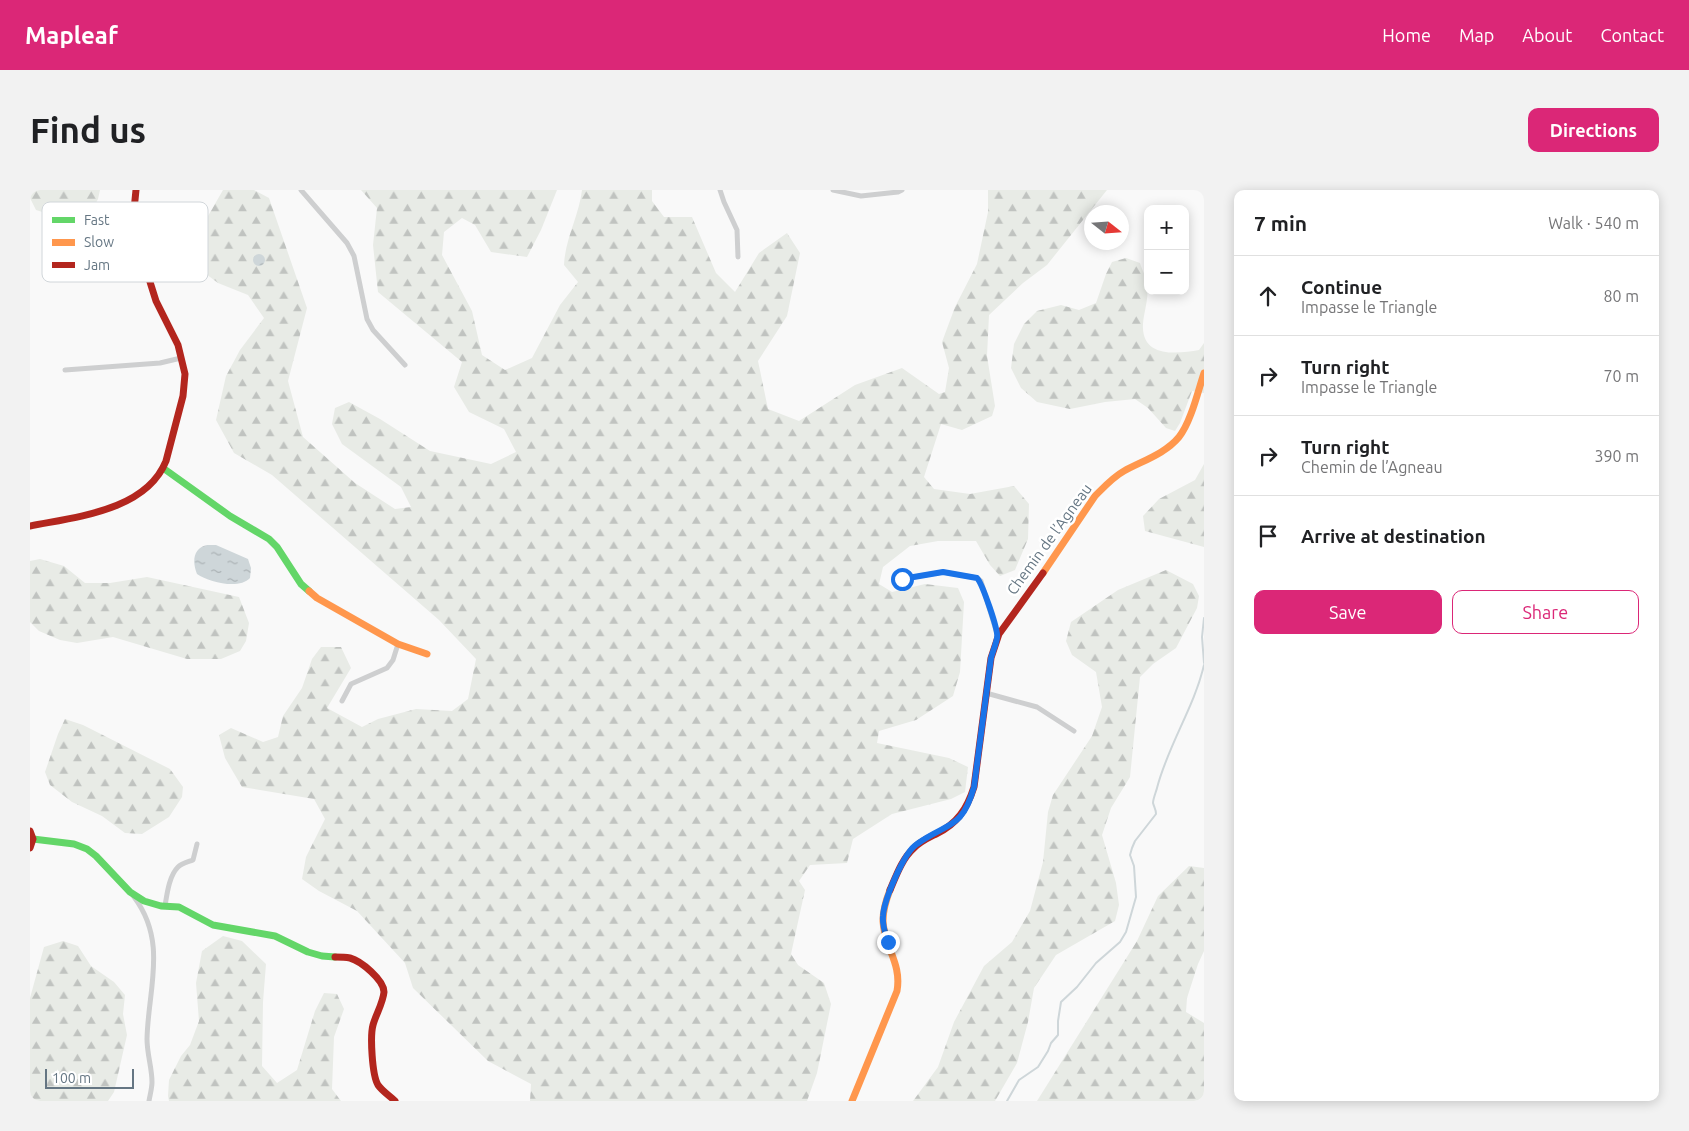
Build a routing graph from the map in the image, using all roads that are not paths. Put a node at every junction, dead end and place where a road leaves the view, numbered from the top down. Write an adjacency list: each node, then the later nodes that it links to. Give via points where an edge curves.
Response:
1 (301, 190): 8 (street, via 347,243 354,256 366,319)
2 (720, 190): 5 (street, via 737,230)
3 (832, 190): 4 (street, via 860,196)
4 (902, 190)
5 (738, 257)
6 (150, 282): 7 (street)
7 (182, 358): 9 (street, via 160,363); 11 (street, via 185,376 182,401)
8 (405, 365)
9 (65, 370)
10 (1204, 373): 14 (street, Chemin de l’Agneau, via 1180,436 1160,453 1122,472 1095,496)
11 (163, 468): 12 (street, via 150,486 114,506); 15 (street, via 230,516 269,539 302,584 317,598)
12 (30, 526)
13 (902, 579): 14 (street, via 943,572 977,578)
14 (998, 637): 17 (street, Chemin de l’Agneau)
15 (398, 644): 16 (street); 18 (street, via 391,664 351,684)
16 (427, 654)
17 (986, 693): 19 (street, via 1037,707); 28 (street, Chemin de l’Agneau, via 974,787 968,806 954,824 917,843 908,853 886,903 883,923 898,971 898,984)
18 (342, 702)
19 (1074, 732)
20 (30, 831): 21 (street)
21 (33, 840): 23 (street); 24 (street, via 74,844 87,849)
22 (197, 844): 25 (street, via 193,860 182,864 175,872)
23 (30, 848)
24 (130, 892): 25 (street, via 144,901); 26 (street, via 150,929 155,961 147,1041 152,1082)
25 (165, 906): 27 (street, via 188,910 213,925 275,936 322,956 350,958 378,978 384,989 372,1033 374,1074 378,1086)
26 (149, 1101)
27 (395, 1101)
28 (852, 1101)

